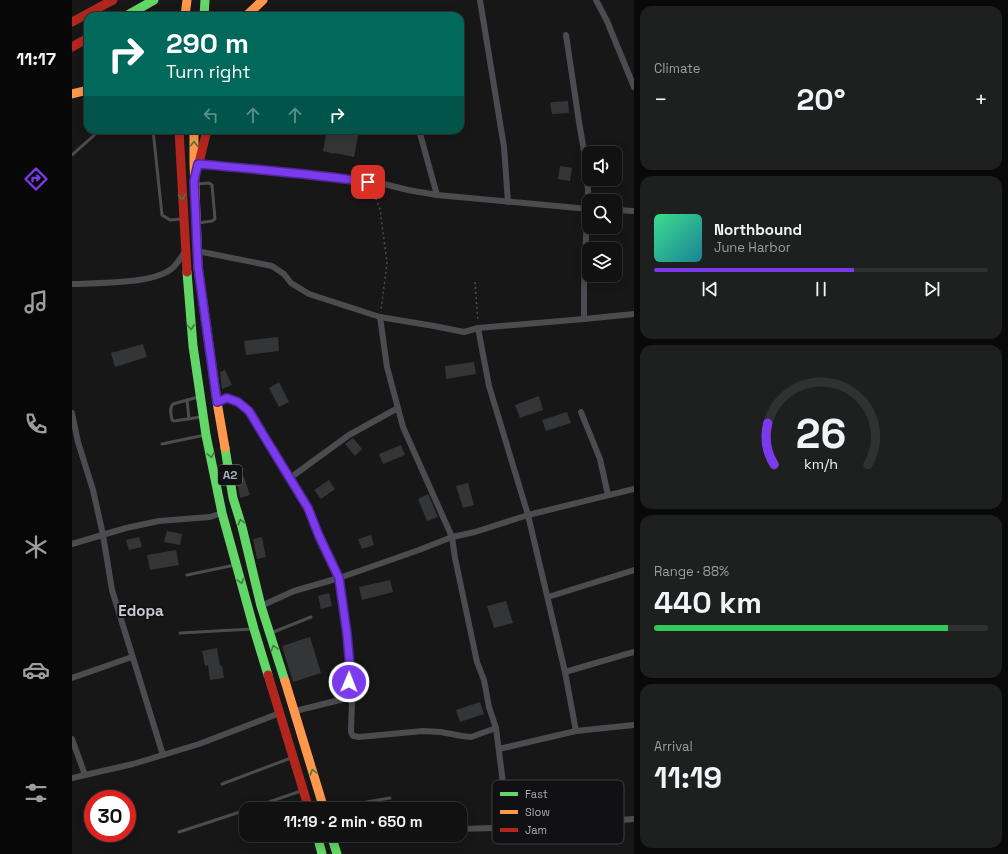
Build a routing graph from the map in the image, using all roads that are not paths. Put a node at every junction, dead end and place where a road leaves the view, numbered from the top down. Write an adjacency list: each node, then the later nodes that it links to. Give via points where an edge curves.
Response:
1 (113, 0): 9 (highway)
2 (154, 0): 10 (highway)
3 (187, 0): 11 (highway)
4 (205, 0): 12 (highway)
5 (263, 0): 13 (highway)
6 (267, 0): 14 (highway)
7 (480, 0): 34 (street, via 504,147)
8 (596, 0): 20 (street)
9 (91, 12)
10 (133, 12)
11 (186, 12)
12 (204, 12)
13 (250, 12)
14 (260, 12)
15 (84, 16): 16 (highway)
16 (72, 22)
17 (566, 35): 32 (street, via 585,157)
18 (84, 40): 19 (highway)
19 (72, 47)
20 (634, 87)
21 (84, 91): 22 (highway)
22 (72, 94)
23 (96, 134): 29 (lane)
24 (153, 134): 38 (lane, via 162,215 170,220)
25 (179, 134): 38 (highway, A2, one-way to 38)
26 (194, 134): 30 (highway, one-way to 26)
27 (206, 134): 30 (highway)
28 (420, 134): 33 (street)
29 (72, 155)
30 (196, 164): 31 (highway); 33 (street, via 325,175)
31 (194, 183): 39 (highway, A2); 39 (lane, via 212,185 215,219)
32 (588, 194)
33 (437, 195): 34 (street)
34 (508, 202): 35 (street)
35 (582, 208)
36 (622, 210): 37 (street)
37 (634, 211)
38 (183, 218): 42 (highway, A2)
39 (196, 223): 41 (highway, A2)
40 (587, 234): 46 (street)
41 (197, 251): 45 (street, via 272,266 284,274 291,283 309,294); 50 (highway, A2)
42 (185, 252): 43 (street, via 171,269 149,278); 48 (highway, A2, one-way to 48)
43 (72, 284)
44 (634, 314): 46 (street)
45 (380, 317): 47 (street, via 464,332); 51 (street, via 387,368)
46 (584, 319): 47 (street)
47 (478, 328): 62 (street, via 489,386)
48 (200, 397): 49 (lane); 54 (highway, A2)
49 (187, 400): 55 (lane); 55 (lane, via 171,406 172,420)
50 (217, 402): 58 (street, via 227,398 238,402 249,411); 71 (highway, A2, one-way to 50, via 234,498)
51 (398, 408): 58 (street, via 349,435); 64 (street, via 403,427)
52 (581, 412): 60 (street, via 600,459)
53 (72, 413): 63 (street)
54 (203, 416): 55 (lane); 56 (highway, A2)
55 (190, 419)
56 (206, 435): 57 (lane); 61 (highway, A2, one-way to 61)
57 (162, 444)
58 (290, 478): 69 (street, via 308,508)
59 (634, 489): 60 (street)
60 (608, 495): 62 (street)
61 (222, 513): 63 (street, via 210,517 158,521); 66 (highway, A2)
62 (528, 515): 64 (street); 70 (street)
63 (103, 535): 65 (street); 77 (street, via 112,590)
64 (452, 537): 69 (street); 84 (street, via 477,662)
65 (72, 544)
66 (237, 564): 68 (lane); 73 (highway, A2, one-way to 73)
67 (634, 570): 70 (street)
68 (187, 575)
69 (339, 578): 71 (street, via 294,591); 80 (street, via 350,667)
70 (548, 598): 78 (street)
71 (260, 606): 75 (highway, A2)
72 (310, 617): 75 (lane)
73 (254, 628): 74 (lane); 82 (highway, A2)
74 (180, 633)
75 (270, 633): 81 (highway, A2, one-way to 75)
76 (634, 652): 78 (street)
77 (132, 657): 79 (street); 88 (street)
78 (565, 672): 85 (street)
79 (72, 678)
80 (348, 698): 81 (street); 84 (street, via 352,701 351,732 354,736 423,731 471,737)
81 (295, 711): 98 (highway, A2, one-way to 81)
82 (280, 713): 88 (street); 89 (highway, A2)
83 (634, 725): 85 (street)
84 (496, 728): 87 (street)
85 (576, 731): 87 (street)
86 (72, 738): 90 (street)
87 (499, 749): 92 (street)
88 (163, 755): 90 (street)
89 (293, 757): 93 (lane); 94 (highway, A2)
90 (85, 774): 91 (street)
91 (72, 778)
92 (503, 780)
93 (222, 784)
94 (303, 790): 96 (lane); 97 (highway, A2)
95 (390, 798): 99 (lane)
96 (268, 802)
97 (307, 802)
98 (323, 802)
99 (366, 802)
100 (239, 812): 105 (lane)
101 (634, 819): 102 (street)
102 (624, 820)
103 (492, 828): 104 (street)
104 (467, 829)
105 (179, 832)
106 (319, 842): 108 (highway)
107 (334, 842): 109 (highway)
108 (322, 854)
109 (338, 854)

